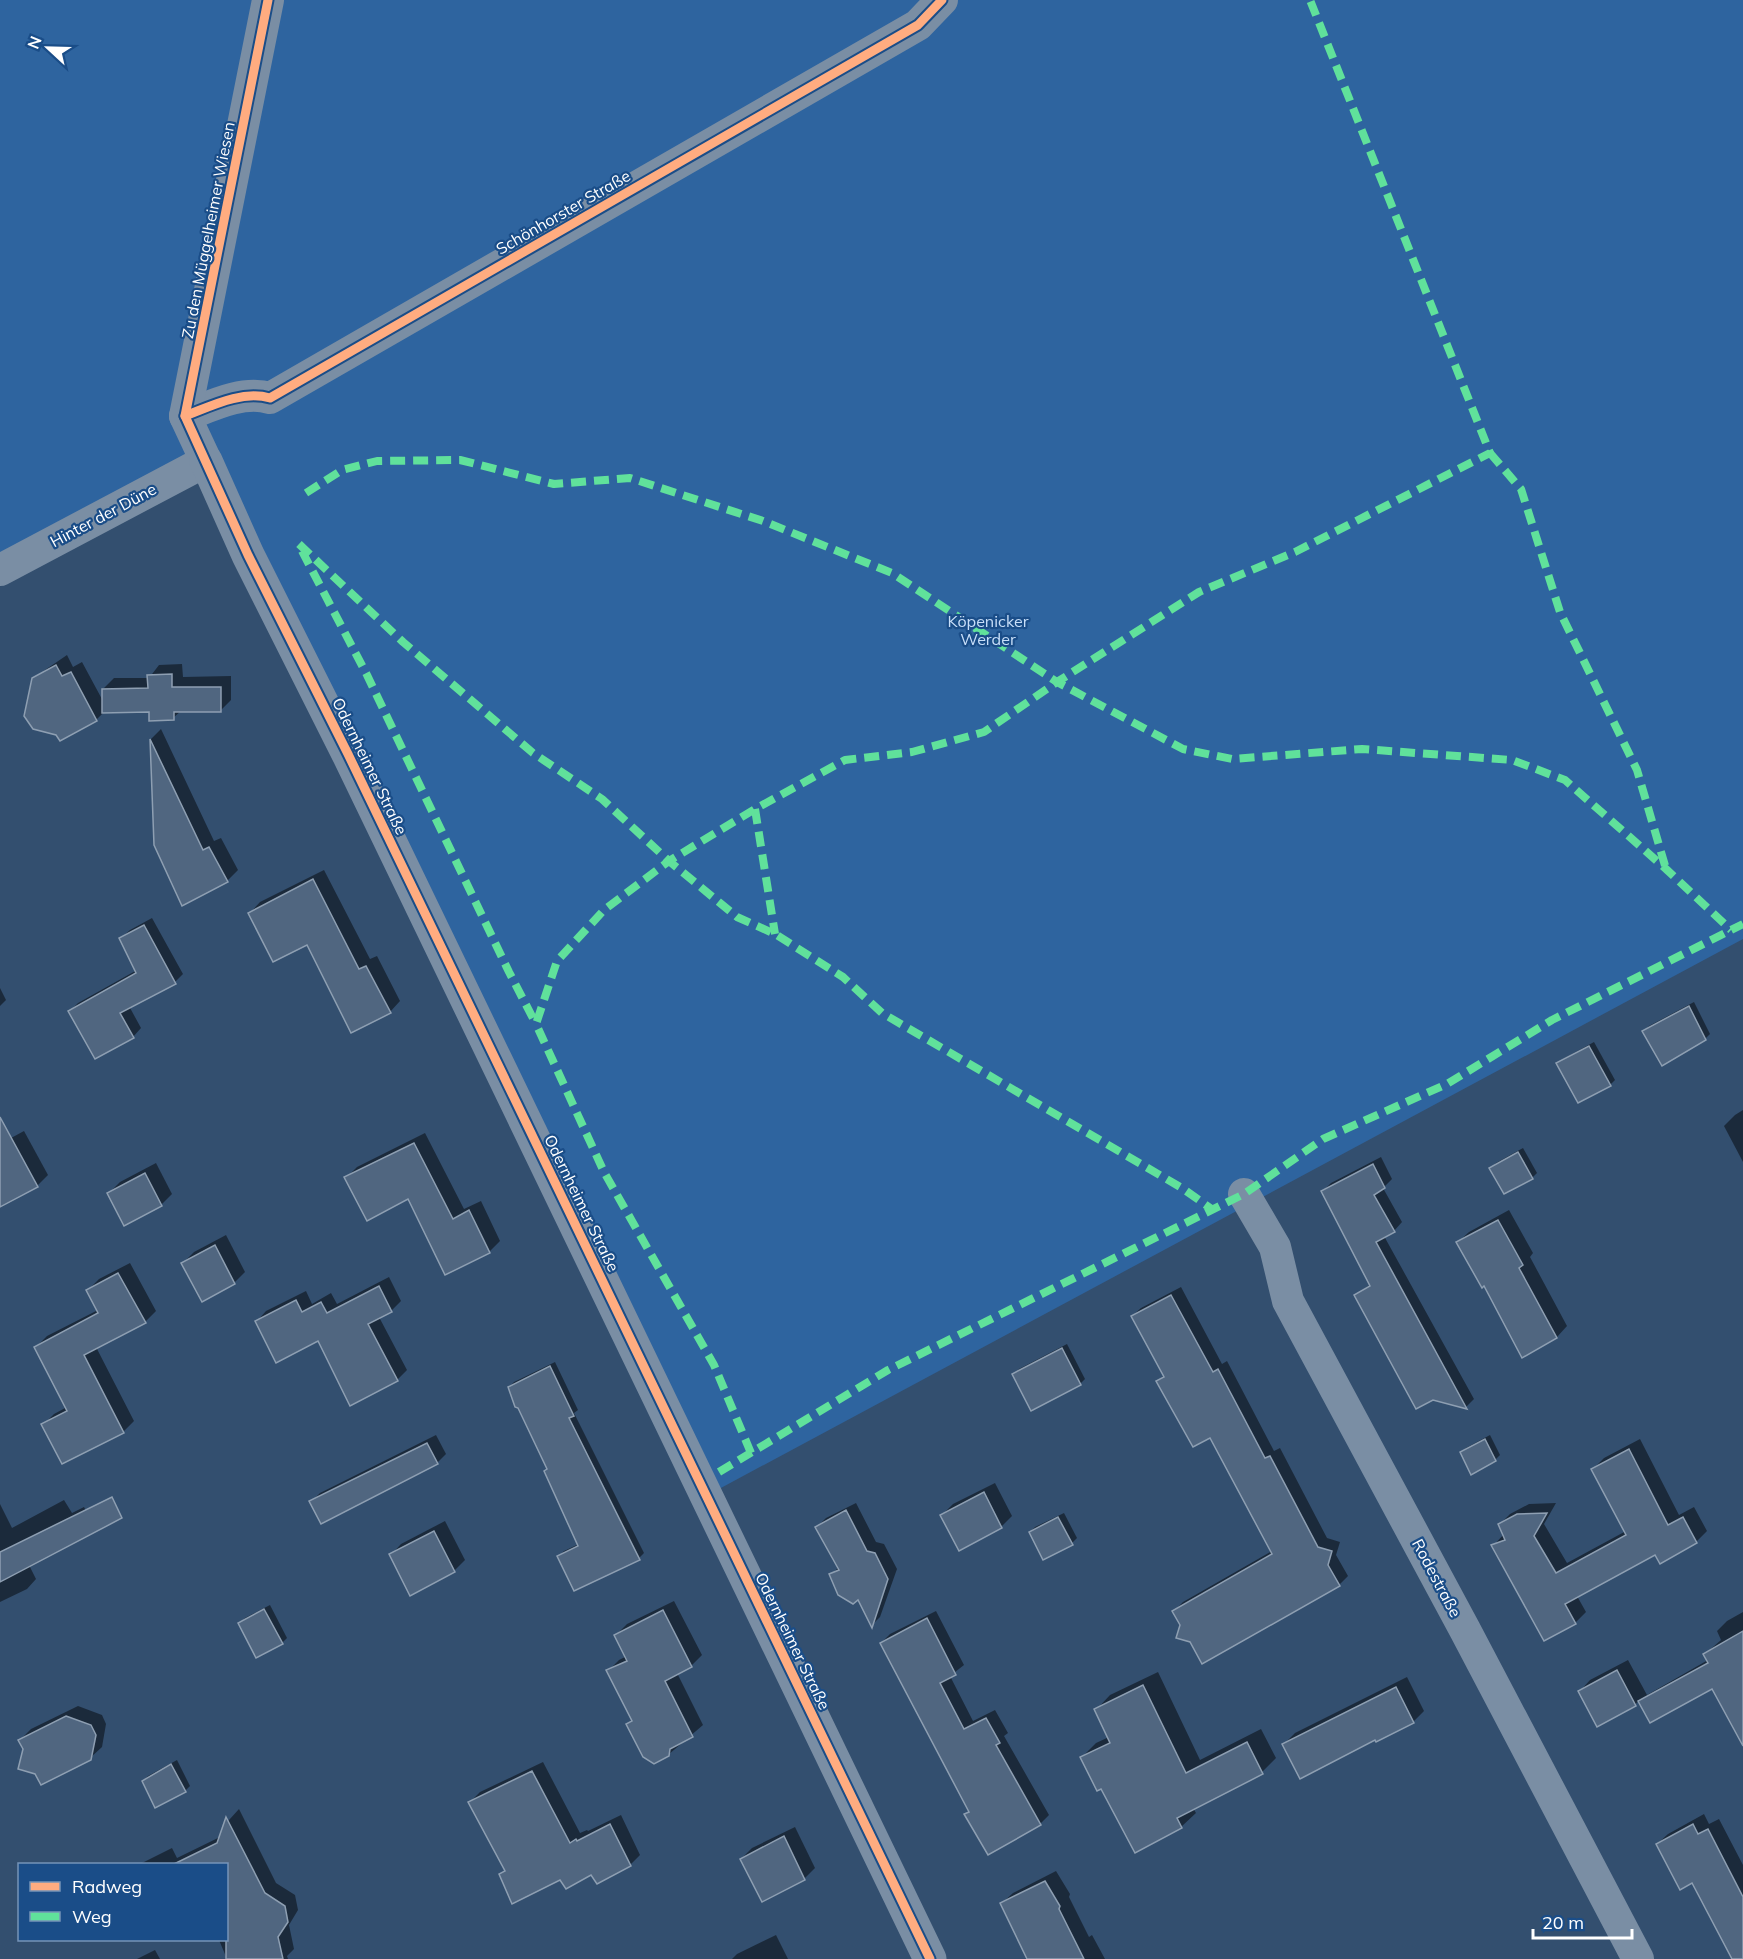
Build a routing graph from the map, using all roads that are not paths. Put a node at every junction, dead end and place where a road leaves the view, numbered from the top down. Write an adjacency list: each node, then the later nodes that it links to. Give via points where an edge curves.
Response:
1 (268, 0): 3 (street, Zu den Müggelheimer Wiesen)
2 (942, 0): 3 (street, Schönhorster Straße, via 918,25 270,398 246,396)
3 (185, 416): 4 (street)
4 (206, 461): 5 (street, Hinter der Düne); 7 (street, Odernheimer Straße, via 248,555)
5 (0, 570)
6 (1244, 1194): 8 (street, Rodestraße, via 1275,1247 1288,1300)
7 (930, 1959)
8 (1638, 1959)

